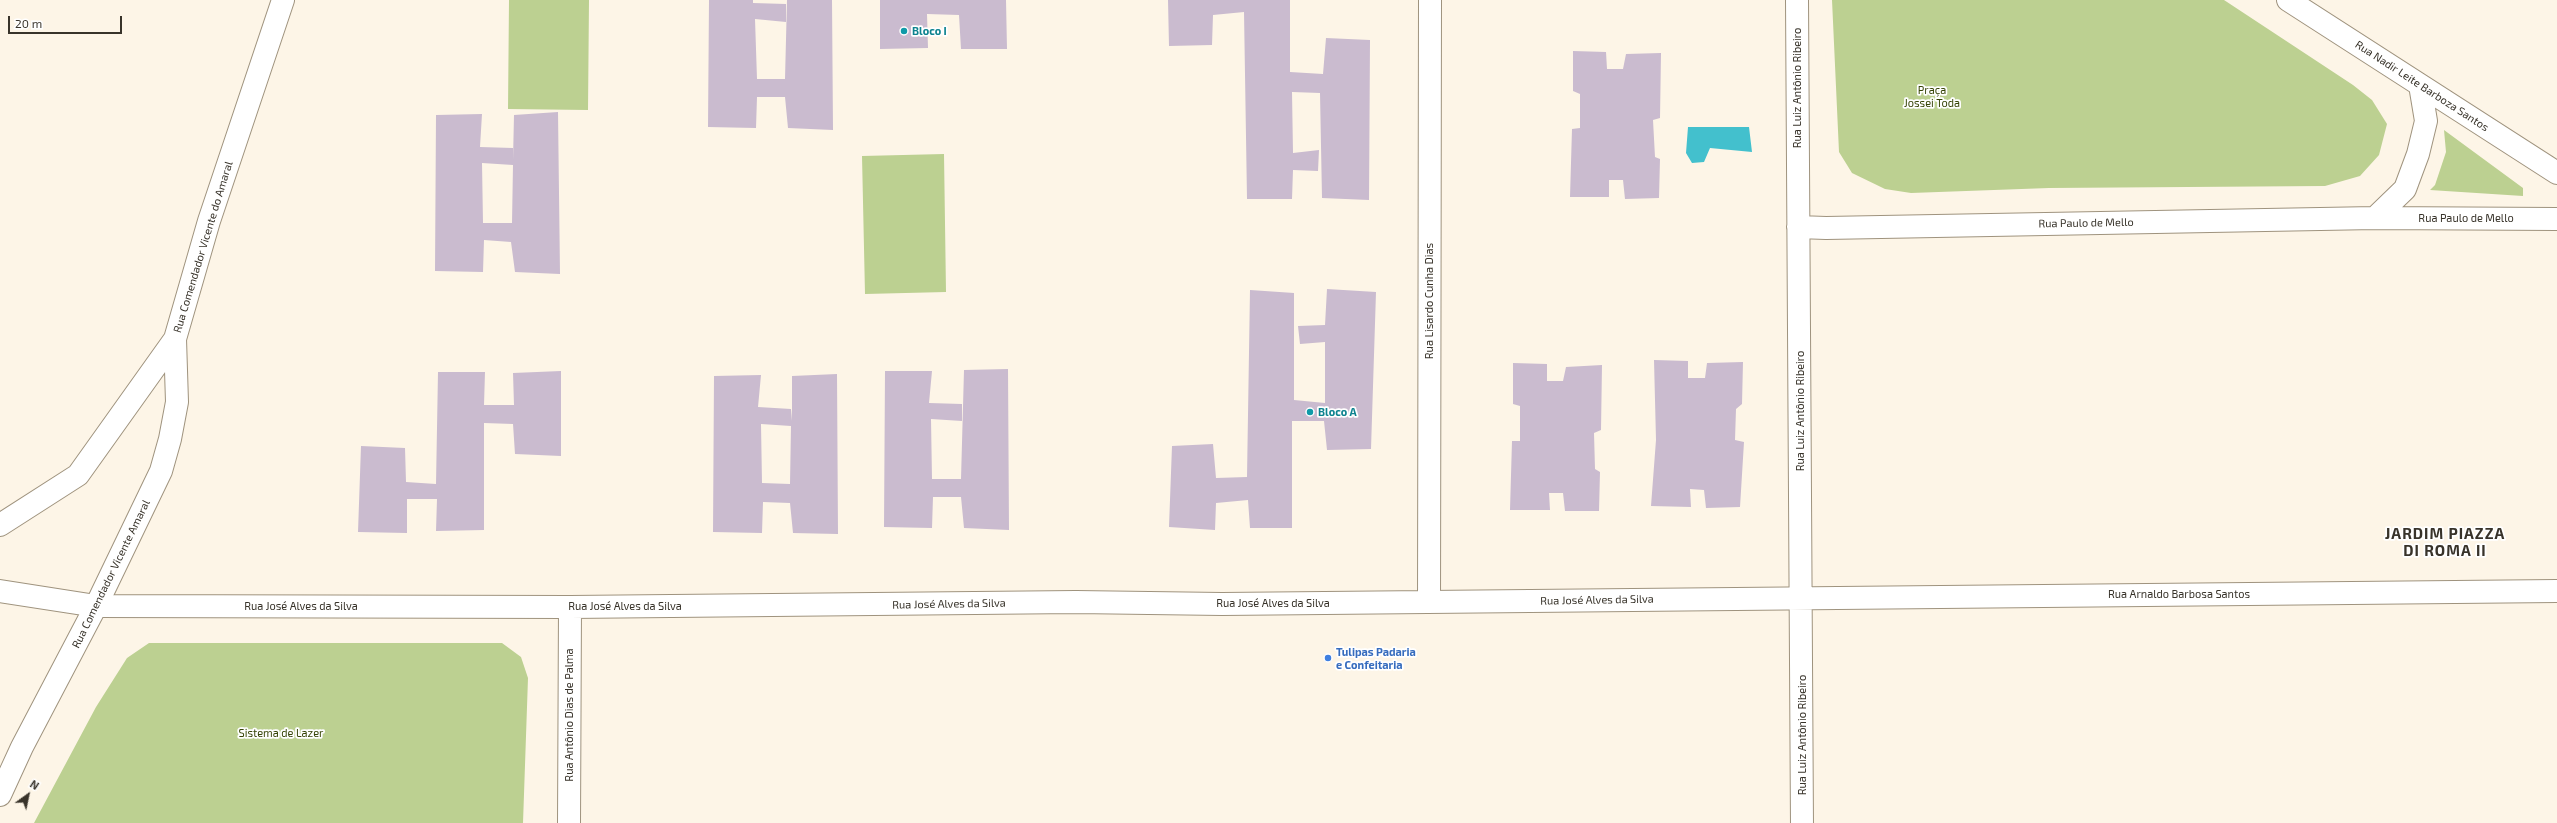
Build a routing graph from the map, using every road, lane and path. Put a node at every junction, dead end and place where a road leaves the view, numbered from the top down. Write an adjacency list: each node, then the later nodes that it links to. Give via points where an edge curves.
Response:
1 (283, 0): 10 (street, Rua Comendador Vicente do Amaral, via 209,222)
2 (1430, 0): 15 (street, Rua Lisardo Cunha Dias)
3 (1797, 0): 9 (street, Rua Luiz Antônio Ribeiro)
4 (2288, 0): 5 (street, Rua Nadir Leite Barboza Santos)
5 (2420, 85): 6 (street, Rua Nadir Leite Barboza Santos); 7 (street, via 2426,120 2418,154 2405,189)
6 (2557, 173)
7 (2374, 218): 8 (street, Rua Paulo de Mello); 9 (street, Rua Paulo de Mello)
8 (2557, 219)
9 (1798, 227): 14 (street, Rua Luiz Antônio Ribeiro)
10 (176, 339): 11 (street, Rua Comendador Vicente do Amaral, via 78,475); 16 (street, Rua Comendador Vicente Amaral, via 177,402 168,446 154,485)
11 (0, 525)
12 (0, 591): 16 (street, Rua José Alves da Silva)
13 (2557, 591): 14 (street, Rua Arnaldo Barbosa Santos)
14 (1801, 598): 15 (street, Rua José Alves da Silva); 20 (street, Rua Luiz Antônio Ribeiro)
15 (1429, 602): 17 (street, Rua José Alves da Silva, via 1076,602)
16 (96, 606): 17 (street, Rua José Alves da Silva); 18 (street, Rua Comendador Vicente Amaral, via 22,747)
17 (570, 607): 19 (street, Rua Antônio Dias de Palma)
18 (0, 795)
19 (569, 823)
20 (1802, 823)

